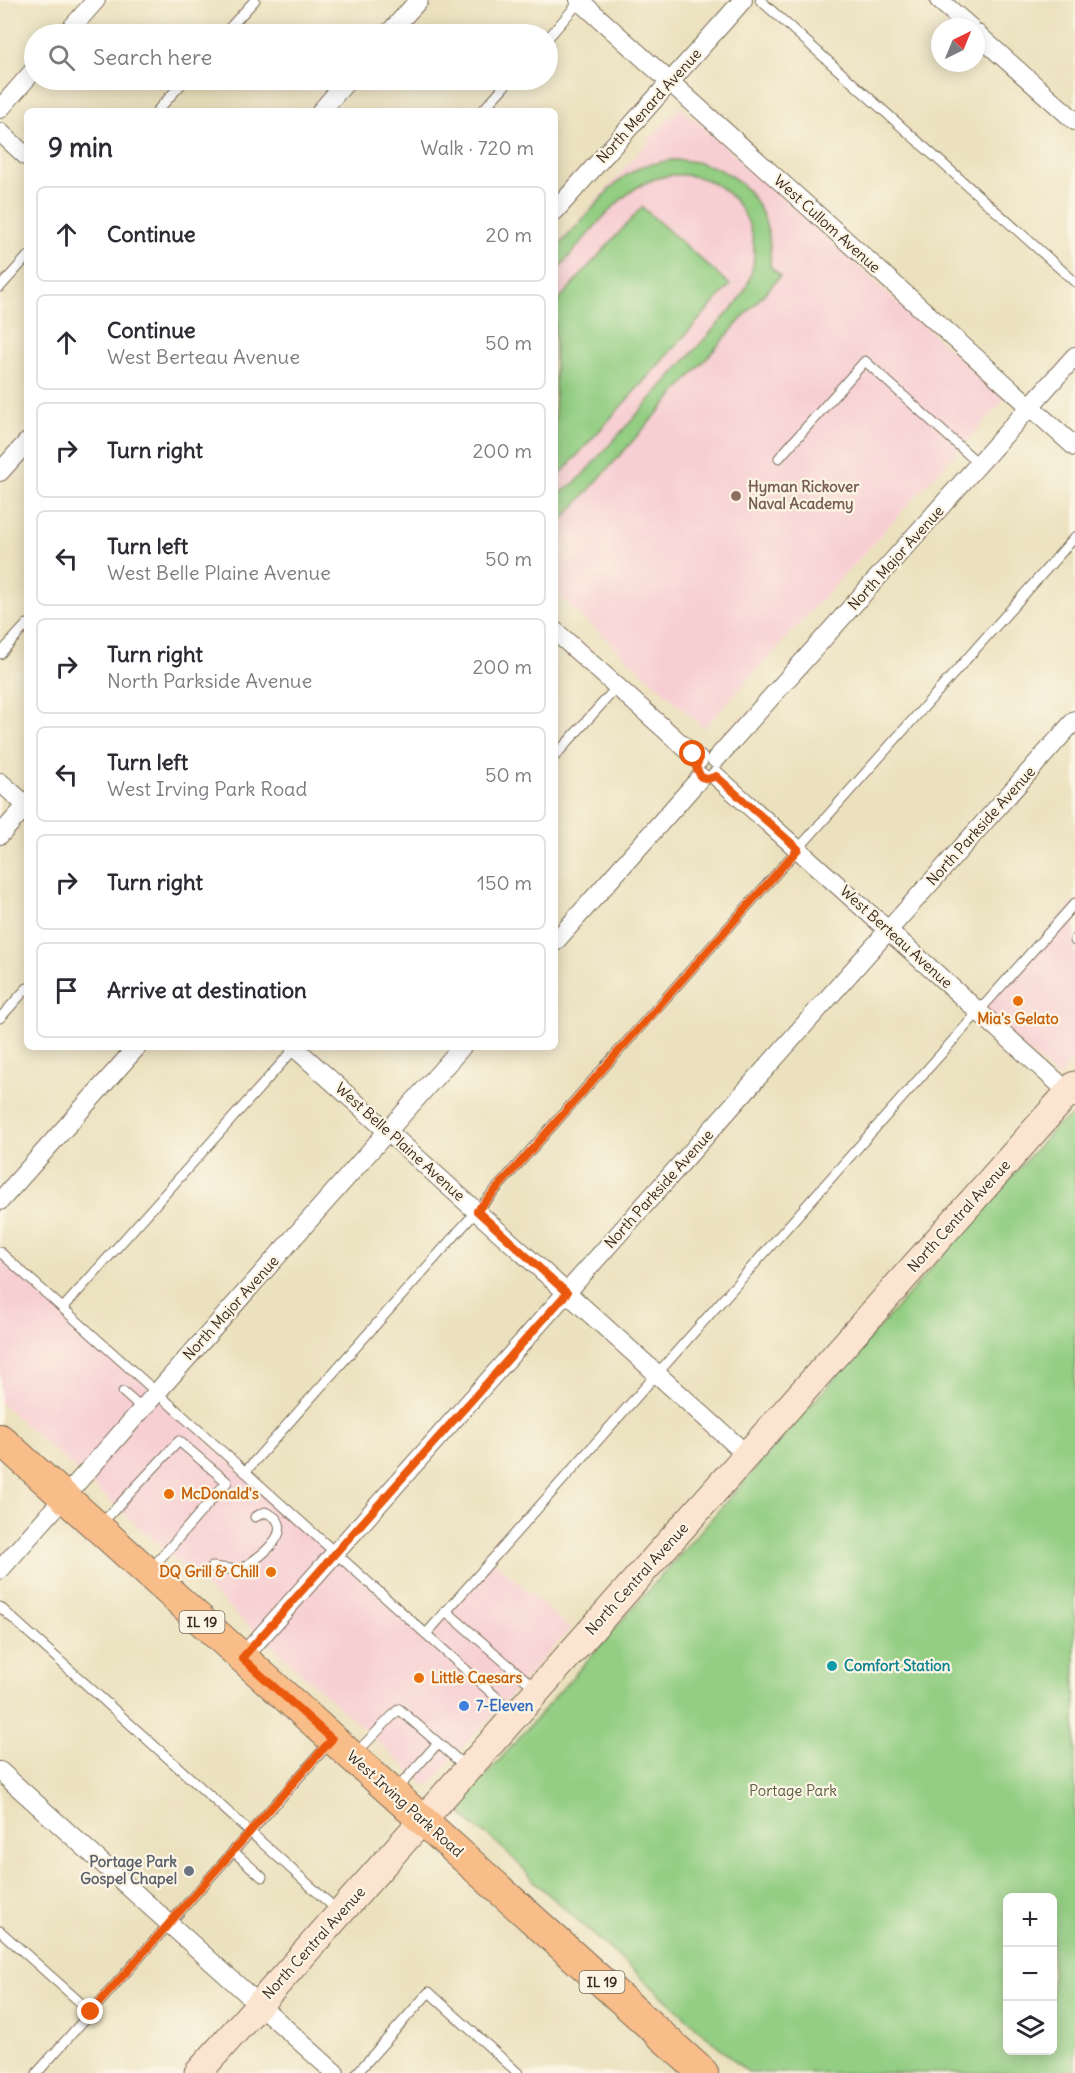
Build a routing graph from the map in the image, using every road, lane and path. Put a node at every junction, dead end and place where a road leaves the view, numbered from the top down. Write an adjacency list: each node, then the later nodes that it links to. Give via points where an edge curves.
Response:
1 (96, 0): 9 (street)
2 (255, 0): 10 (lane)
3 (419, 0): 11 (street)
4 (580, 0): 12 (lane); 15 (street, West Cullom Avenue)
5 (743, 0): 15 (street, North Menard Avenue)
6 (760, 0): 28 (lane)
7 (939, 0): 8 (street)
8 (960, 18)
9 (75, 24)
10 (234, 24)
11 (397, 24)
12 (558, 26)
13 (985, 41): 23 (street)
14 (24, 81): 22 (street)
15 (670, 82): 26 (street, North Menard Avenue); 31 (street, West Cullom Avenue)
16 (175, 90): 19 (lane)
17 (339, 90): 20 (street)
18 (501, 90): 21 (lane)
19 (160, 108)
20 (324, 108)
21 (485, 108)
22 (0, 109)
23 (1075, 122)
24 (0, 132): 25 (street)
25 (24, 154)
26 (558, 208)
27 (24, 260): 29 (lane)
28 (1075, 282)
29 (0, 287)
30 (1075, 356): 31 (street, North Major Avenue)
31 (1030, 407): 33 (street, West Cullom Avenue); 35 (street, North Major Avenue)
32 (24, 445): 36 (street)
33 (1075, 447)
34 (779, 458): 35 (lane, via 865,362)
35 (979, 464): 44 (street, North Major Avenue)
36 (0, 472)
37 (1075, 537): 49 (lane)
38 (24, 627): 40 (lane)
39 (558, 634): 41 (street, West Berteau Avenue)
40 (0, 654)
41 (617, 687): 43 (lane); 44 (street, West Berteau Avenue)
42 (1075, 720): 51 (street, North Parkside Avenue)
43 (558, 753)
44 (708, 768): 49 (street, West Berteau Avenue); 52 (street, North Major Avenue)
45 (0, 782): 46 (street)
46 (24, 802)
47 (24, 808): 48 (street)
48 (0, 835)
49 (798, 849): 51 (street, West Berteau Avenue); 63 (lane)
50 (1075, 903): 54 (lane)
51 (888, 930): 54 (street, West Berteau Avenue); 65 (street, North Parkside Avenue)
52 (558, 939)
53 (24, 991): 55 (lane)
54 (979, 1012): 60 (street, West Berteau Avenue); 67 (lane)
55 (0, 1018)
56 (134, 1050): 62 (street)
57 (292, 1050): 66 (lane)
58 (298, 1050): 61 (street, West Belle Plaine Avenue)
59 (459, 1050): 61 (street, North Major Avenue)
60 (1073, 1092): 72 (main road, North Central Avenue)
61 (388, 1131): 63 (street, West Belle Plaine Avenue); 69 (street, North Major Avenue)
62 (0, 1201)
63 (477, 1211): 65 (street, West Belle Plaine Avenue); 73 (lane)
64 (0, 1252): 66 (lane)
65 (567, 1293): 67 (street, West Belle Plaine Avenue); 77 (street, North Parkside Avenue)
66 (63, 1308): 69 (lane)
67 (657, 1374): 72 (street, West Belle Plaine Avenue); 82 (lane)
68 (123, 1392): 70 (lane)
69 (156, 1393): 70 (street, North Major Avenue); 73 (lane)
70 (142, 1409): 74 (street, North Major Avenue)
71 (0, 1439): 74 (main road, West Irving Park Road / IL 19)
72 (747, 1455): 85 (main road, North Central Avenue)
73 (245, 1472): 77 (lane)
74 (64, 1497): 76 (main road, West Irving Park Road / IL 19); 79 (street, North Major Avenue)
75 (255, 1517): 78 (lane, via 265,1512 277,1518 277,1539 240,1570)
76 (98, 1527): 80 (main road, West Irving Park Road / IL 19); 80 (lane, via 179,1440 227,1482)
77 (335, 1553): 83 (lane); 84 (street, North Parkside Avenue)
78 (212, 1567)
79 (0, 1570)
80 (148, 1573): 84 (main road, West Irving Park Road / IL 19)
81 (0, 1607): 93 (lane)
82 (446, 1611): 83 (lane); 85 (lane)
83 (426, 1634): 86 (lane)
84 (242, 1658): 88 (main road, West Irving Park Road / IL 19)
85 (537, 1691): 86 (main road, North Central Avenue)
86 (516, 1715): 89 (main road, North Central Avenue)
87 (438, 1743): 88 (lane, via 399,1709); 89 (lane); 91 (lane)
88 (342, 1748): 91 (main road, West Irving Park Road / IL 19); 93 (lane)
89 (468, 1769): 92 (main road, North Central Avenue)
90 (0, 1771): 97 (street)
91 (393, 1793): 92 (main road, West Irving Park Road / IL 19)
92 (422, 1820): 96 (main road, North Central Avenue); 106 (main road, West Irving Park Road / IL 19)
93 (250, 1832): 94 (lane); 96 (lane)
94 (233, 1851): 95 (lane); 97 (lane)
95 (262, 1877)
96 (340, 1913): 99 (main road, North Central Avenue)
97 (169, 1923): 99 (street); 100 (lane)
98 (0, 1931): 100 (lane)
99 (259, 2004): 101 (main road, North Central Avenue); 103 (street)
100 (91, 2012): 102 (lane)
101 (205, 2070)
102 (37, 2073)
103 (335, 2073)
104 (357, 2073): 105 (lane, via 429,1992)
105 (518, 2073)
106 (703, 2073)

